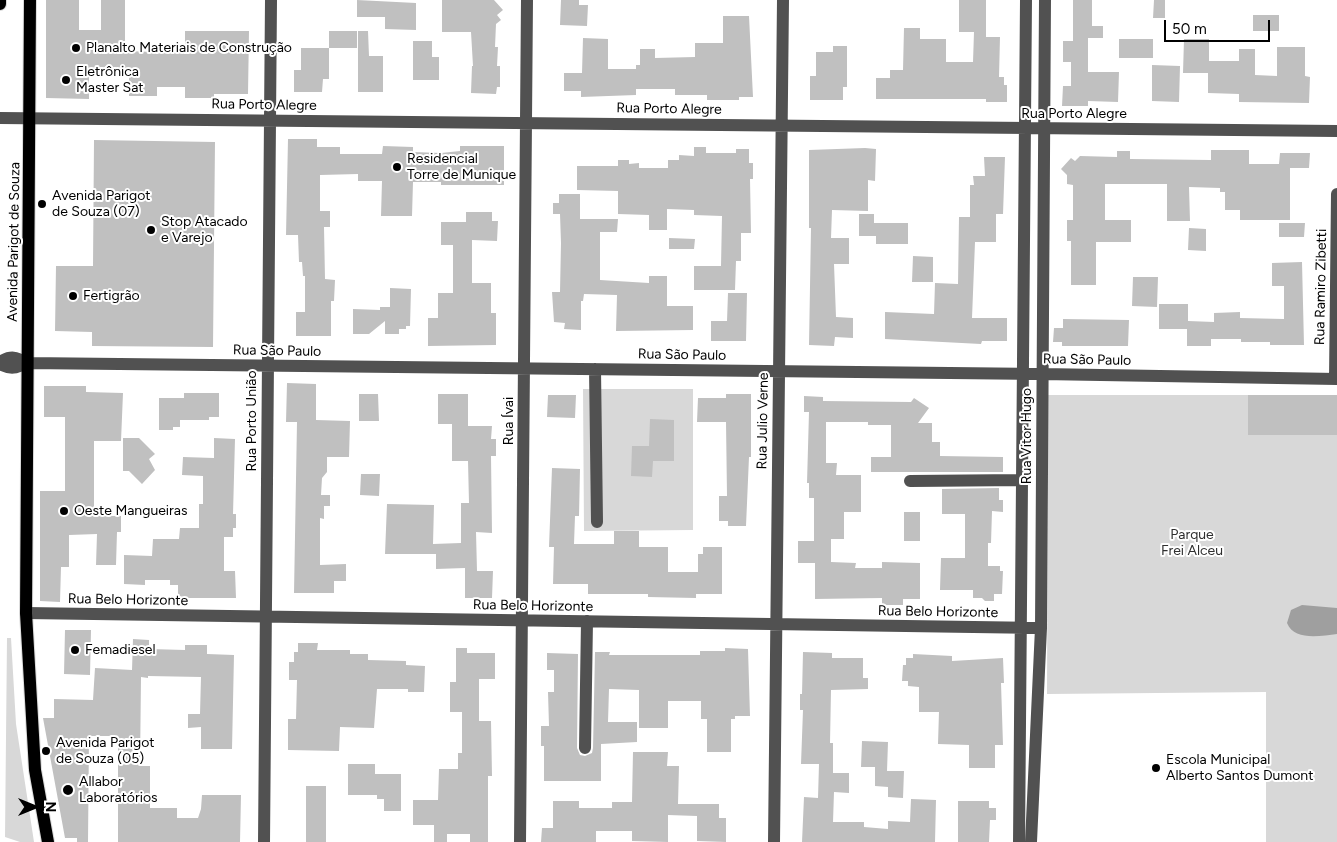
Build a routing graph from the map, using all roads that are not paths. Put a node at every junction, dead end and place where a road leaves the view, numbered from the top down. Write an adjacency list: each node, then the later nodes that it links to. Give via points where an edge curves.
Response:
1 (0, 0): 8 (main road)
2 (30, 0): 10 (main road, Avenida Parigot de Souza)
3 (271, 0): 11 (street, Rua Porto União)
4 (527, 0): 12 (street, Rua Ívai)
5 (783, 0): 13 (street, Rua Julio Verne)
6 (1026, 0): 14 (street, Rua Vitor Hugo)
7 (1045, 0): 15 (street, Rua Vitor Hugo)
8 (0, 4)
9 (0, 118): 10 (street, Rua Porto Alegre)
10 (30, 118): 11 (street, Rua Porto Alegre); 19 (main road, Avenida Parigot de Souza)
11 (270, 120): 12 (street, Rua Porto Alegre); 20 (street, Rua Porto União)
12 (526, 123): 13 (street, Rua Porto Alegre); 21 (street, Rua Ívai)
13 (782, 126): 14 (street, Rua Porto Alegre); 23 (street, Rua Julio Verne)
14 (1025, 128): 15 (street, Rua Porto Alegre); 24 (street, Rua Vitor Hugo)
15 (1044, 128): 16 (street, Rua Porto Alegre); 25 (street, Rua Vitor Hugo)
16 (1337, 131)
17 (1337, 194): 26 (street, Rua Ramiro Zibetti)
18 (0, 363): 19 (street, Rua São Paulo, via 8,357 16,357)
19 (27, 363): 20 (street, Rua São Paulo); 30 (main road, Avenida Parigot de Souza)
20 (268, 366): 21 (street, Rua São Paulo); 31 (street, Rua Porto União)
21 (524, 368): 22 (street, Rua São Paulo); 32 (street, Rua Ívai)
22 (595, 369): 23 (street, Rua São Paulo); 29 (street)
23 (779, 371): 24 (street, Rua São Paulo); 34 (street, Rua Julio Verne)
24 (1023, 374): 25 (street, Rua São Paulo); 27 (street, Rua Vitor Hugo)
25 (1042, 374): 26 (street, Rua São Paulo); 36 (street, Rua Vitor Hugo)
26 (1336, 379)
27 (1023, 480): 28 (street); 35 (street, Rua Vitor Hugo)
28 (910, 481)
29 (597, 522)
30 (26, 613): 31 (street, Rua Belo Horizonte); 38 (main road, Avenida Parigot de Souza, via 35,770)
31 (266, 617): 32 (street, Rua Belo Horizonte); 39 (street, Rua Porto União)
32 (522, 621): 33 (street, Rua Belo Horizonte); 40 (street, Rua Ívai)
33 (587, 622): 34 (street, Rua Belo Horizonte); 37 (street)
34 (776, 624): 35 (street, Rua Belo Horizonte); 41 (street, Rua Julio Verne)
35 (1022, 628): 36 (street, Rua Belo Horizonte); 42 (street, Rua Vitor Hugo)
36 (1040, 628): 43 (street, Rua Vitor Hugo)
37 (585, 748)
38 (48, 842)
39 (264, 842)
40 (520, 842)
41 (774, 842)
42 (1019, 842)
43 (1031, 842)

